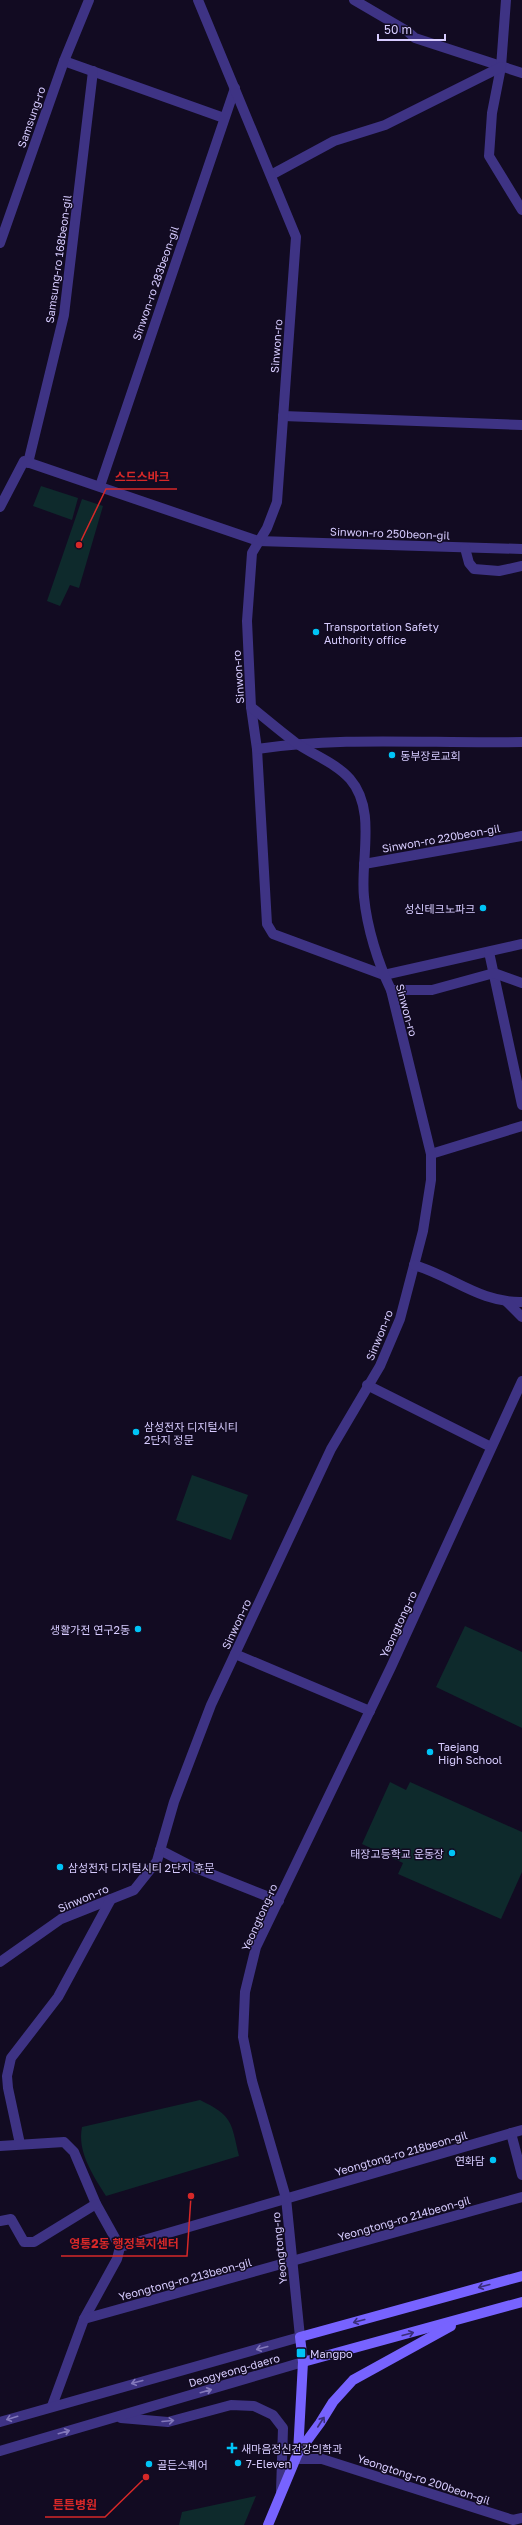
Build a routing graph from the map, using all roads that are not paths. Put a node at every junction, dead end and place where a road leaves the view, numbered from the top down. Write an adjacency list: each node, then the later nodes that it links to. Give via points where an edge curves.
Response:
1 (89, 0): 5 (street, Samsung-ro)
2 (198, 0): 9 (street, Sinwon-ro)
3 (354, 0): 6 (street, via 415,38)
4 (506, 0): 6 (street)
5 (64, 61): 7 (street); 13 (street, Samsung-ro)
6 (501, 67): 8 (street); 11 (street, via 385,125 334,141); 12 (street, via 492,113 489,156)
7 (93, 71): 10 (street); 16 (street, Samsung-ro 168beon-gil, via 64,315)
8 (522, 73)
9 (235, 88): 10 (street, Sinwon-ro 283beon-gil); 11 (street, Sinwon-ro)
10 (224, 118): 17 (street, Sinwon-ro 283beon-gil)
11 (271, 176): 14 (street, Sinwon-ro, via 296,237)
12 (522, 210)
13 (0, 243)
14 (283, 416): 15 (street); 19 (street, Sinwon-ro, via 277,502 267,528)
15 (522, 426)
16 (28, 463): 17 (street, Sinwon-ro 250beon-gil); 18 (street, Samsung-ro 168beon-gil, via 24,461)
17 (100, 486): 19 (street, Sinwon-ro 250beon-gil)
18 (0, 508)
19 (258, 541): 20 (street, Sinwon-ro 250beon-gil); 23 (street, Sinwon-ro, via 252,553 248,605)
20 (465, 548): 21 (street, Sinwon-ro 250beon-gil); 22 (street, via 468,563 474,569 499,571)
21 (522, 549)
22 (522, 566)
23 (251, 707): 25 (street, Sinwon-ro); 26 (street)
24 (522, 742): 25 (street, via 399,740)
25 (296, 743): 26 (street); 28 (street, Sinwon-ro, via 343,772 356,788 363,806)
26 (257, 749): 32 (street, via 269,930 273,934)
27 (522, 836): 28 (street, Sinwon-ro 220beon-gil)
28 (364, 864): 32 (street, Sinwon-ro, via 365,910)
29 (522, 944): 30 (street)
30 (489, 952): 31 (street); 32 (street)
31 (494, 973): 33 (street); 34 (street, via 432,990); 35 (street)
32 (384, 976): 34 (street, Sinwon-ro)
33 (522, 983)
34 (391, 990): 37 (street, Sinwon-ro)
35 (522, 1105)
36 (522, 1126): 37 (street)
37 (430, 1154): 38 (street, Sinwon-ro, via 431,1180)
38 (414, 1265): 39 (street, via 432,1270 477,1295); 43 (street, Sinwon-ro, via 400,1319 380,1366)
39 (506, 1302): 40 (street); 41 (street)
40 (522, 1302)
41 (522, 1317)
42 (522, 1381): 44 (street, Yeongtong-ro)
43 (367, 1386): 44 (street); 45 (street, Sinwon-ro, via 331,1449)
44 (491, 1447): 46 (street, Yeongtong-ro)
45 (235, 1654): 46 (street); 47 (street, Sinwon-ro, via 211,1705 174,1802)
46 (370, 1711): 49 (street, Yeongtong-ro)
47 (160, 1850): 48 (street, Sinwon-ro, via 156,1861 134,1890); 49 (street, via 191,1866)
48 (111, 1899): 50 (street, Sinwon-ro, via 61,1919); 53 (street, via 58,1997 11,2058 7,2076 8,2088)
49 (279, 1901): 57 (street, Yeongtong-ro, via 254,1954 245,1992 243,2037 252,2081)
50 (0, 1962)
51 (522, 2130): 52 (street, Yeongtong-ro 218beon-gil)
52 (511, 2133): 55 (street); 57 (street, Yeongtong-ro 218beon-gil)
53 (20, 2144): 54 (street); 58 (street, via 64,2142 74,2152)
54 (0, 2146)
55 (522, 2175)
56 (522, 2197): 61 (street, Yeongtong-ro 214beon-gil)
57 (286, 2198): 60 (street, Yeongtong-ro 218beon-gil); 61 (street, Yeongtong-ro)
58 (96, 2204): 59 (street, via 34,2242 24,2242 11,2219); 60 (street)
59 (0, 2221)
60 (120, 2247): 64 (street, via 117,2259)
61 (292, 2261): 64 (street, Yeongtong-ro 213beon-gil); 66 (street, Yeongtong-ro)
62 (522, 2276): 66 (main road, Deogyeong-daero, one-way to 66)
63 (522, 2302): 65 (main road, Deogyeong-daero)
64 (84, 2319): 68 (street)
65 (464, 2319): 67 (main road, Deogyeong-daero, one-way to 65); 72 (main road, one-way to 65, via 333,2402 353,2380)
66 (300, 2338): 67 (main road, Yeongtong-ro); 68 (street, Deogyeong-daero, one-way to 68)
67 (303, 2362): 69 (street, Deogyeong-daero, one-way to 67); 72 (main road, Yeongtong-ro)
68 (52, 2406): 70 (street, Deogyeong-daero, one-way to 70)
69 (115, 2417): 71 (street, Deogyeong-daero, one-way to 69); 73 (street, one-way to 73, via 168,2422 231,2405 254,2406 273,2415 283,2428)
70 (0, 2422)
71 (0, 2451)
72 (296, 2456): 73 (main road, Yeongtong-ro); 74 (street, Yeongtong-ro 200beon-gil, via 322,2459 513,2520)
73 (281, 2492): 75 (main road, Yeongtong-ro)
74 (522, 2518)
75 (268, 2525)

